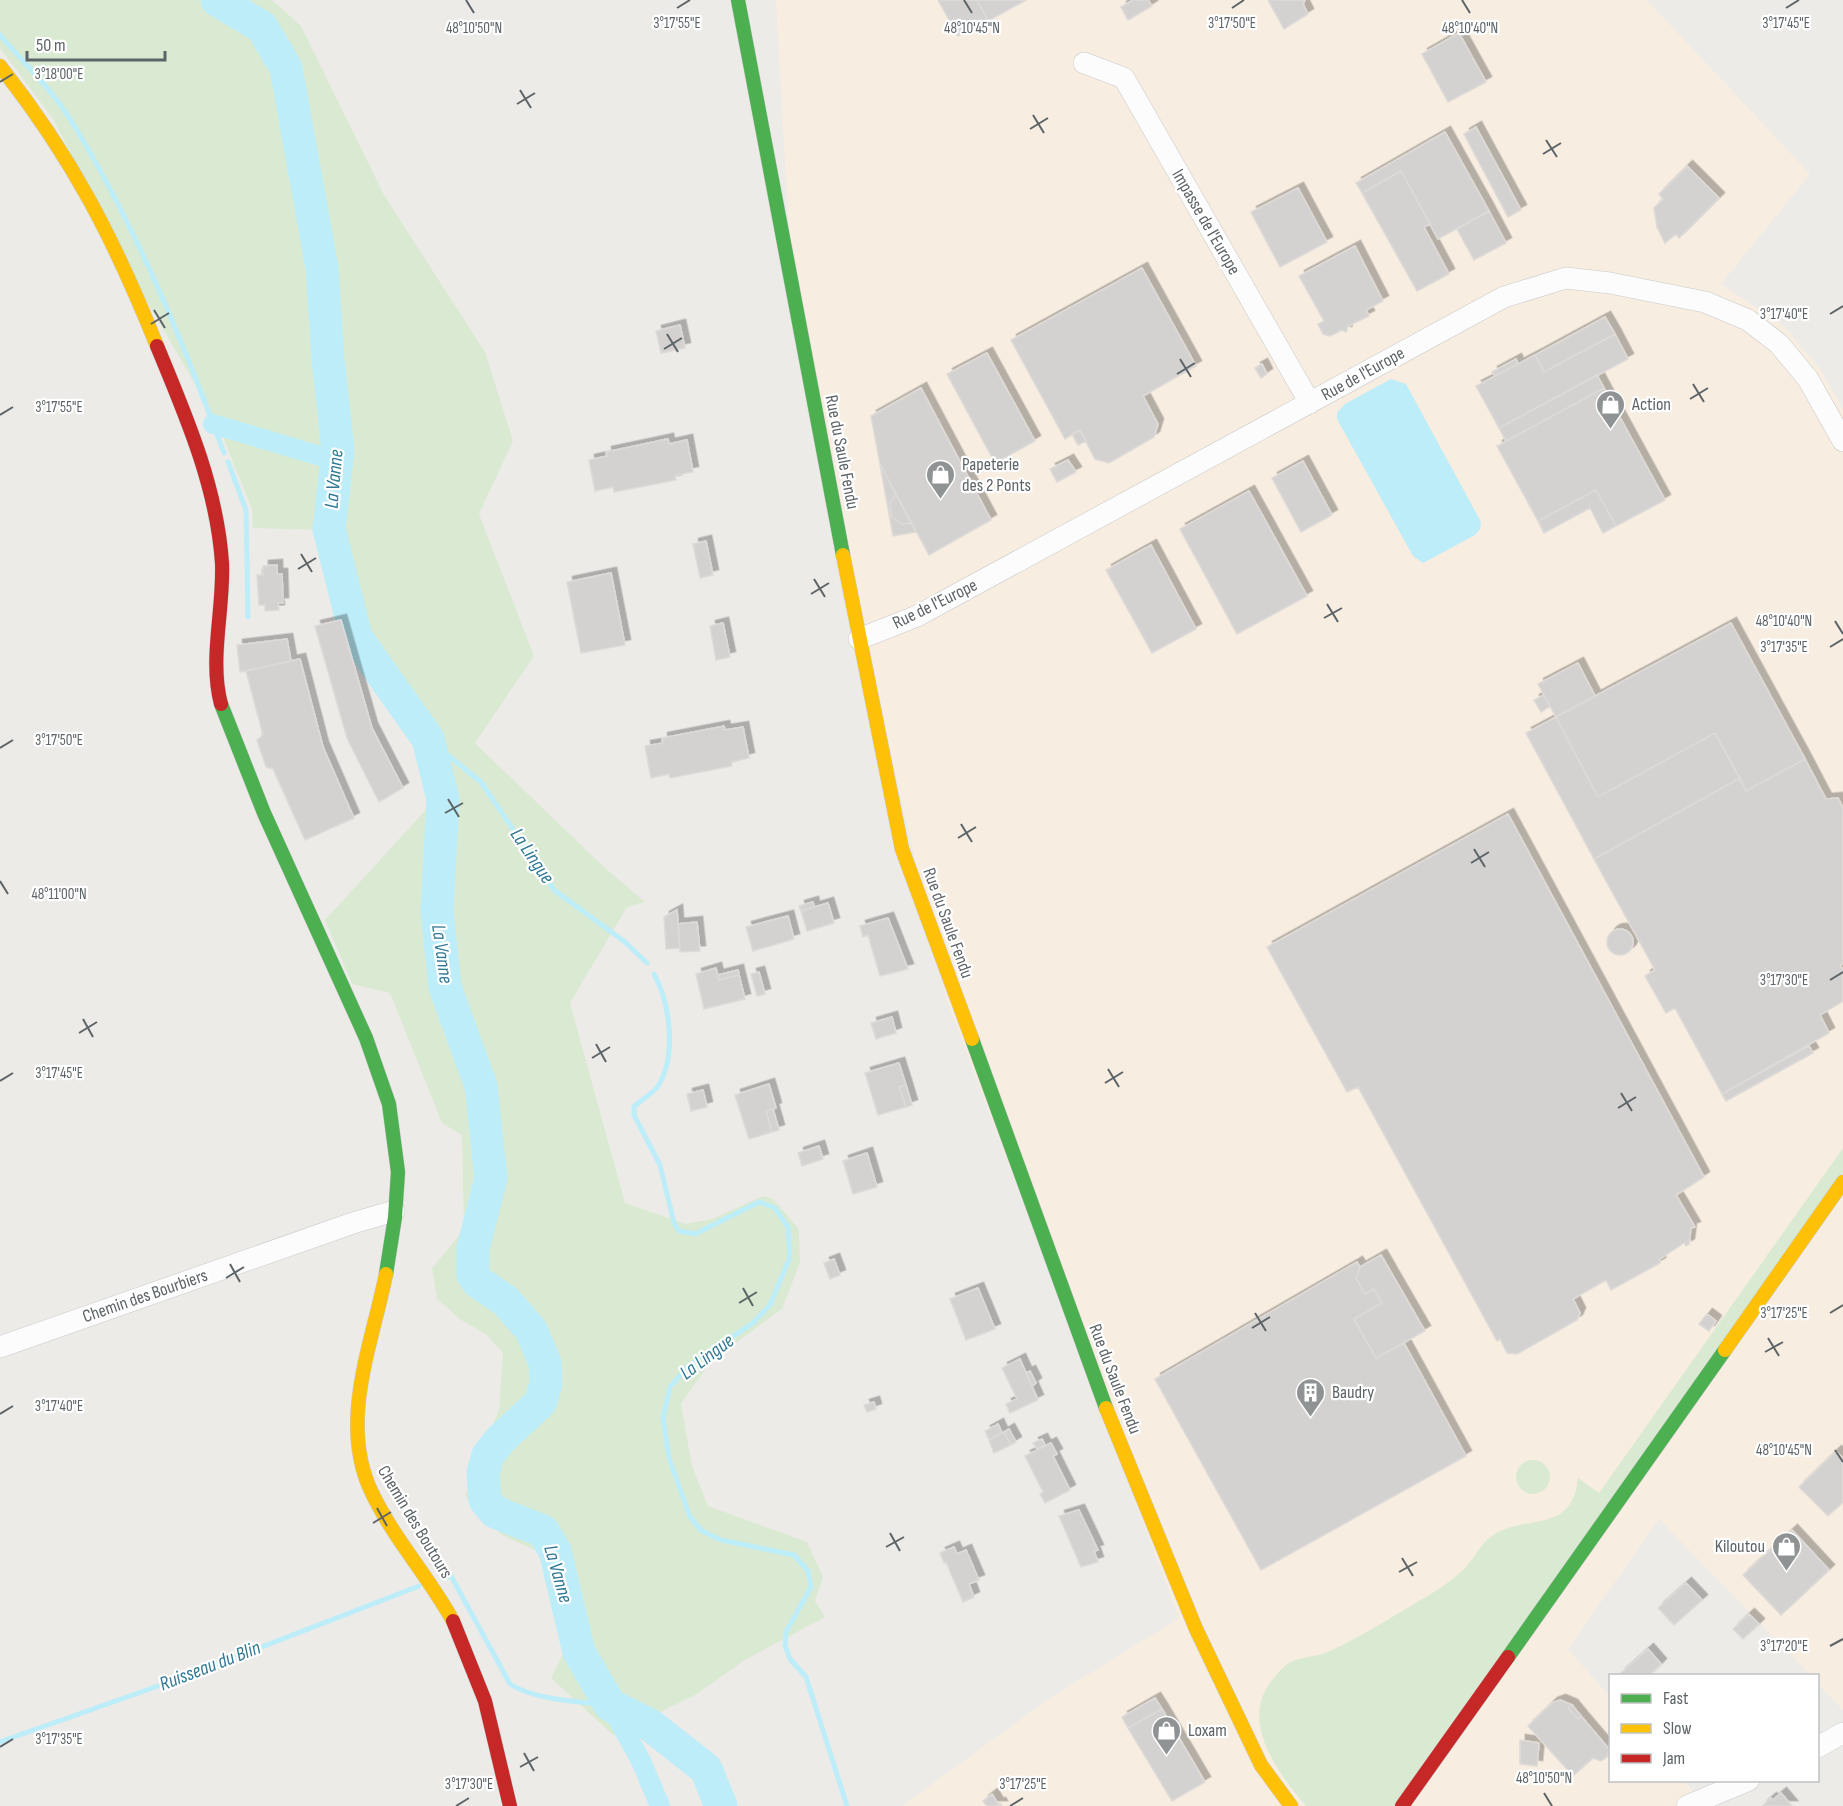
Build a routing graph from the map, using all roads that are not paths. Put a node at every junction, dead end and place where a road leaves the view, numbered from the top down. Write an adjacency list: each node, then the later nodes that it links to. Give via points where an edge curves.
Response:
1 (738, 0): 6 (street, Rue du Saule Fendu)
2 (1084, 63): 4 (street, Impasse de l'Europe, via 1124,78)
3 (0, 66): 8 (street, Chemin des Boutours, via 39,116 109,235 195,442 211,490 221,553 220,702 360,1024 384,1091 397,1149)
4 (1310, 403): 5 (street, Rue de l'Europe, via 1504,297 1566,278 1705,302 1749,320 1779,344 1808,379); 6 (street, Rue de l'Europe, via 917,616)
5 (1843, 441)
6 (859, 639): 14 (street, Rue du Saule Fendu, via 902,849 1092,1369 1216,1675 1262,1765)
7 (1843, 1182): 15 (street)
8 (394, 1212): 9 (street, Chemin des Bourbiers); 13 (street, Chemin des Boutours, via 390,1256 362,1383 358,1455 371,1491 444,1604 470,1655 484,1695)
9 (0, 1347)
10 (1843, 1733): 11 (street)
11 (1819, 1746)
12 (1744, 1782): 16 (street)
13 (510, 1806)
14 (1291, 1806)
15 (1402, 1806)
16 (1687, 1806)

